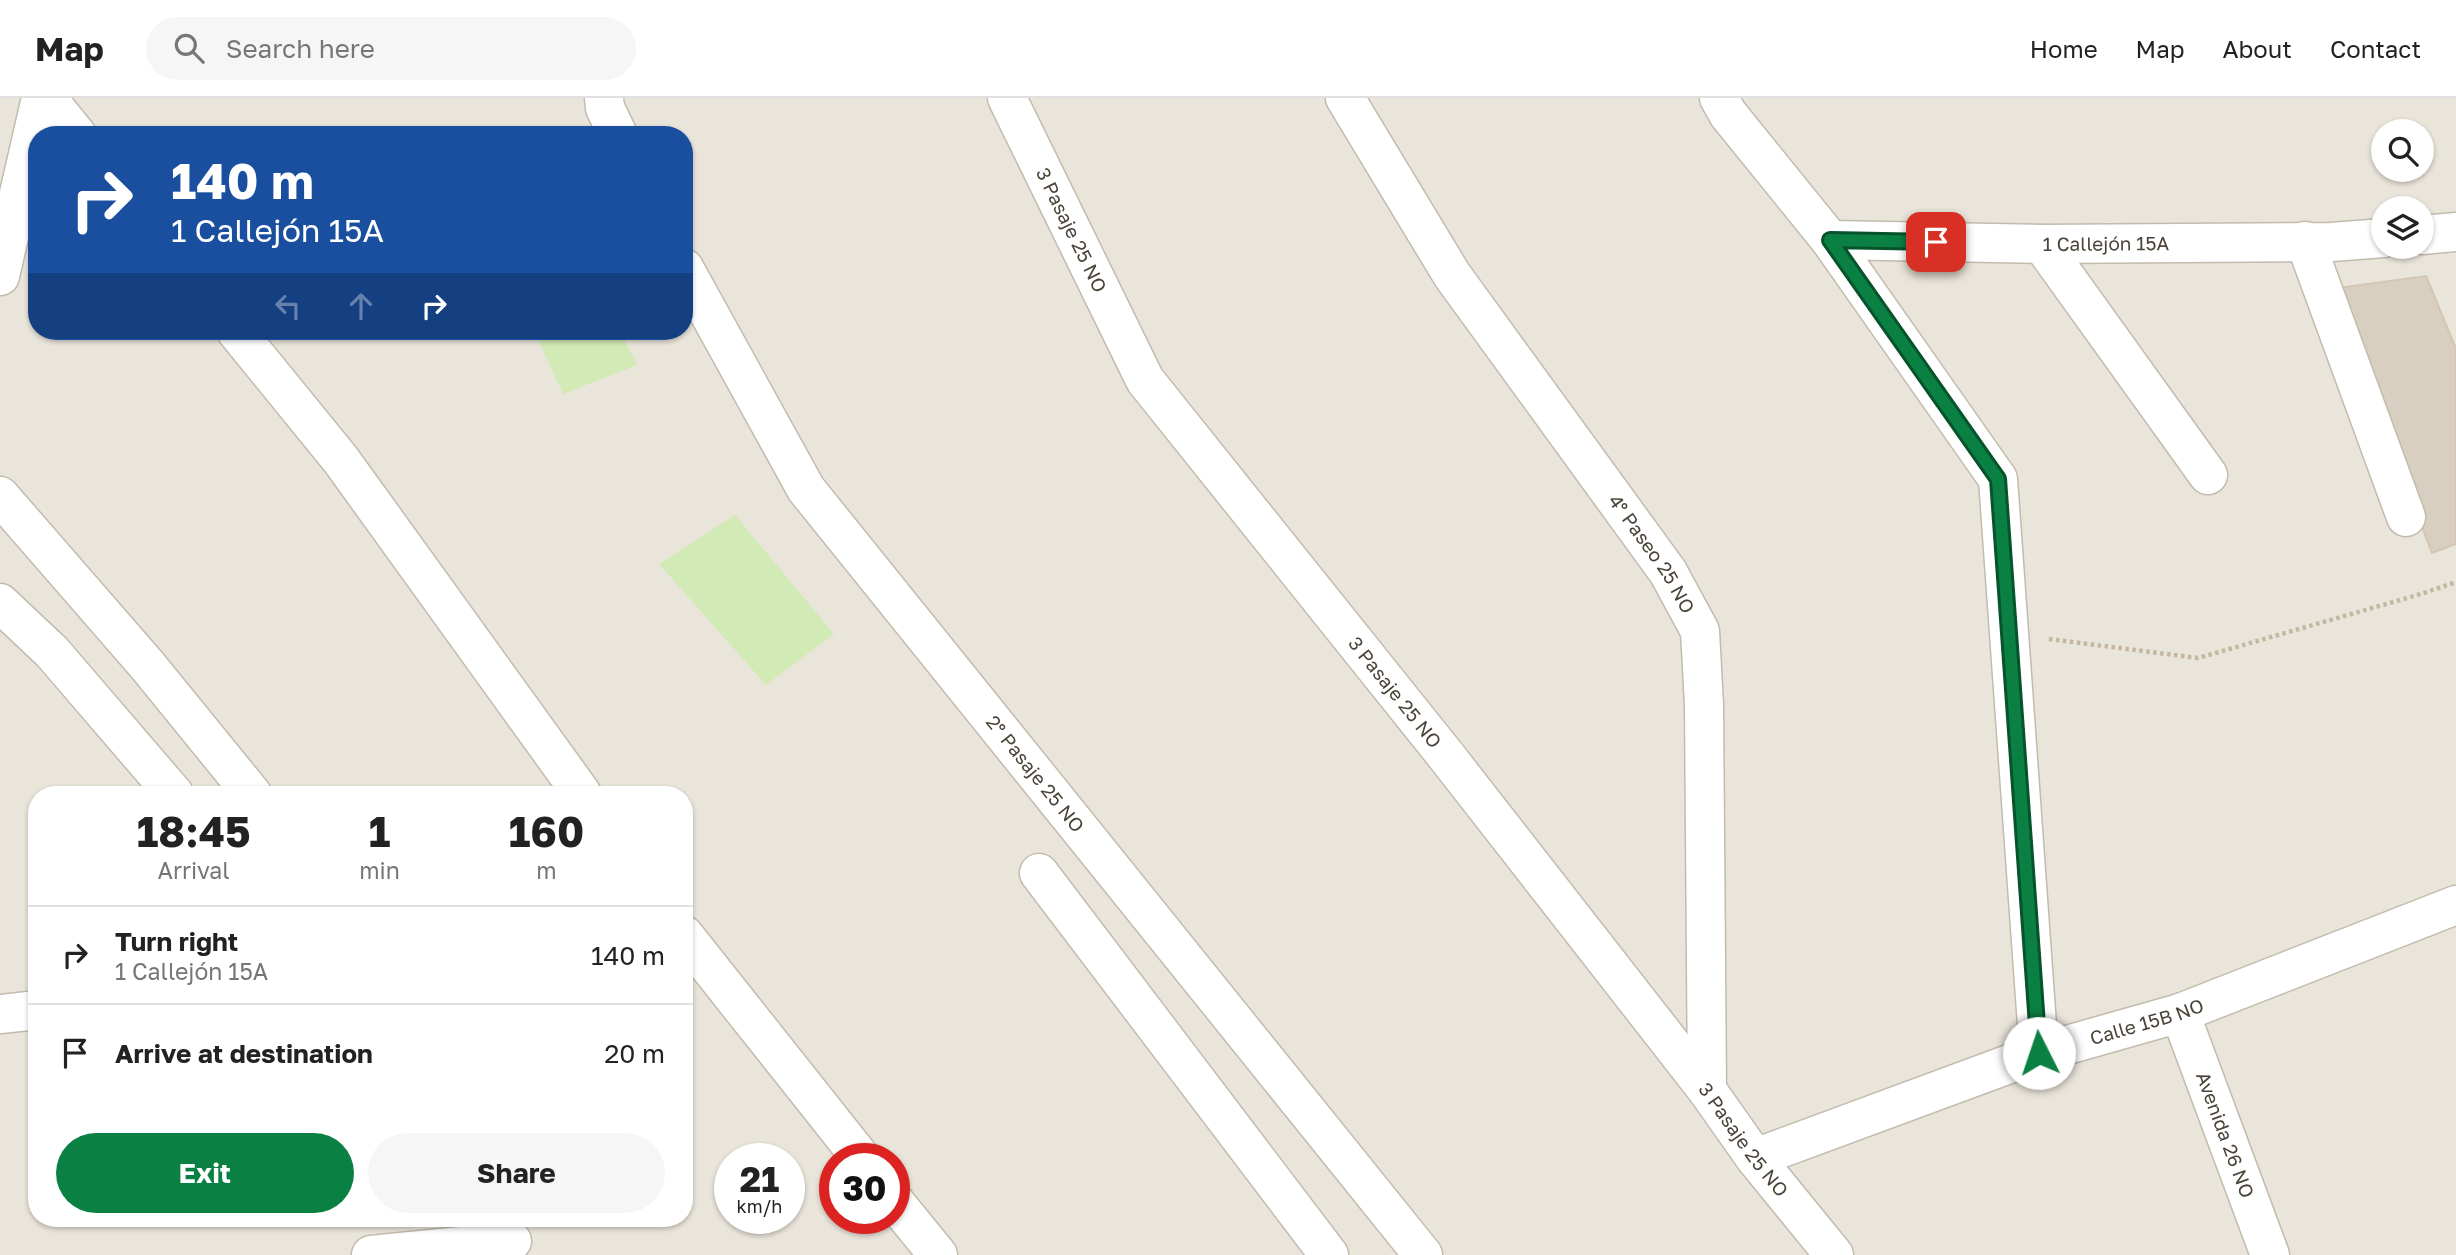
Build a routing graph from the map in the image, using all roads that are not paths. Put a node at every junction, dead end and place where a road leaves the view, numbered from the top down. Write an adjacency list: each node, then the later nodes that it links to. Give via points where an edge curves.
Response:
1 (41, 98): 7 (street)
2 (47, 98): 8 (street)
3 (604, 98): 9 (street)
4 (1007, 98): 34 (street, 3 Pasaje 25 NO, via 1145,380)
5 (1345, 98): 34 (street, 4° Paseo 25 NO, via 1452,275 1668,572 1700,631)
6 (1719, 98): 14 (street)
7 (35, 126)
8 (69, 126)
9 (614, 126)
10 (28, 154): 17 (street)
11 (2456, 232): 12 (street)
12 (2434, 233)
13 (2371, 239): 15 (street, 1 Callejón 15A)
14 (1830, 240): 16 (street, 1 Callejón 15A); 33 (street, via 1998,479)
15 (2305, 242): 16 (street, 1 Callejón 15A); 22 (street)
16 (2042, 244): 20 (street)
17 (0, 276)
18 (693, 284): 43 (street, 2° Pasaje 25 NO, via 806,489)
19 (243, 340): 26 (street, via 341,460)
20 (2208, 475)
21 (0, 496): 25 (street)
22 (2406, 517)
23 (0, 603): 24 (street, via 52,652)
24 (167, 786)
25 (245, 786)
26 (576, 786)
27 (1039, 873): 42 (street)
28 (2456, 905): 31 (street, Calle 15B NO)
29 (693, 946): 35 (street)
30 (28, 1011): 32 (street)
31 (2180, 1013): 33 (street, Calle 15B NO); 45 (street, Avenida 26 NO)
32 (0, 1014)
33 (2039, 1053): 36 (street, Calle 15B NO)
34 (1707, 1090): 36 (street, 3 Pasaje 25 NO)
35 (849, 1143)
36 (1755, 1158): 44 (street, 3 Pasaje 25 NO)
37 (910, 1220): 41 (street)
38 (509, 1238): 39 (street)
39 (450, 1239): 40 (street)
40 (371, 1255)
41 (938, 1255)
42 (1329, 1255)
43 (1423, 1255)
44 (1834, 1255)
45 (2270, 1255)

